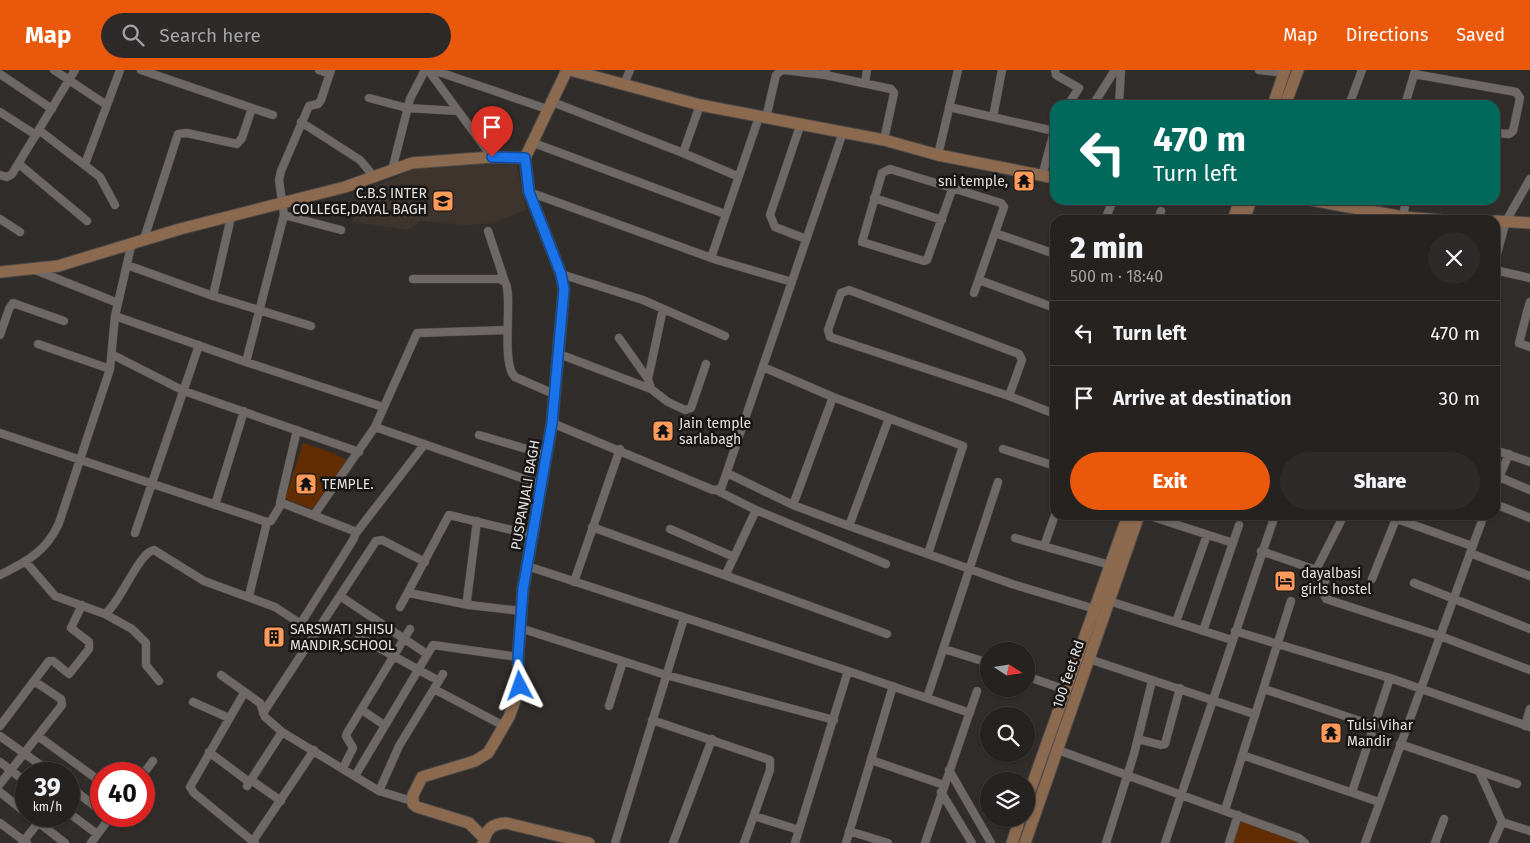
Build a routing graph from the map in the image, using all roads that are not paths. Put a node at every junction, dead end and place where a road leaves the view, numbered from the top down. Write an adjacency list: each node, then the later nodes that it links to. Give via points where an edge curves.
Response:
1 (54, 70): 25 (street)
2 (76, 70): 25 (street)
3 (120, 70): 36 (street)
4 (141, 70): 40 (street)
5 (319, 70): 21 (street)
6 (426, 70): 41 (street); 43 (street)
7 (433, 70): 37 (street)
8 (569, 70): 27 (street); 37 (street, PUSPANJALI BAGH)
9 (630, 70): 27 (street)
10 (781, 70): 22 (street); 47 (street)
11 (867, 70): 26 (street)
12 (958, 70): 39 (street)
13 (1002, 70): 46 (street)
14 (1055, 70): 29 (street, via 1056,75 1079,88)
15 (1115, 70): 30 (street)
16 (1121, 70): 31 (street)
17 (1259, 70): 20 (street)
18 (1298, 70): 33 (street)
19 (1362, 70): 34 (street)
20 (1284, 71): 32 (street)
21 (331, 72): 48 (street, via 319,102 309,106)
22 (825, 72): 26 (street)
23 (1415, 72): 35 (street); 53 (street, via 1516,92 1520,98 1513,131)
24 (0, 74): 42 (street)
25 (70, 82): 36 (street); 42 (street)
26 (865, 83): 54 (street, via 888,87 894,93)
27 (624, 84): 38 (street)
28 (369, 98): 41 (street)
29 (1071, 100)
30 (1096, 100)
31 (1119, 100)
32 (1275, 100)
33 (1287, 100)
34 (1351, 100)
35 (1407, 100)
36 (105, 104): 62 (street)
37 (548, 105): 55 (street, PUSPANJALI BAGH); 57 (street)
38 (700, 105): 47 (street); 57 (street)
39 (950, 107): 46 (street); 58 (street)
40 (252, 108): 45 (street); 91 (street, via 237,144 178,134)
41 (408, 108): 43 (street); 63 (street)
42 (52, 109): 52 (street)
43 (458, 111): 59 (street)
44 (0, 112): 52 (street)
45 (273, 115)
46 (993, 117): 50 (street)
47 (763, 118): 49 (street); 65 (street)
48 (301, 122): 68 (street, via 360,160); 73 (street, via 279,176)
49 (801, 123): 51 (street); 92 (street, via 770,216 774,227)
50 (1050, 128)
51 (843, 132): 54 (street); 92 (street)
52 (38, 133): 61 (street); 62 (street)
53 (1500, 133)
54 (884, 140): 58 (street)
55 (531, 142): 60 (street, PUSPANJALI BAGH); 77 (street)
56 (1050, 145): 66 (street)
57 (683, 153): 65 (street)
58 (938, 155): 66 (street)
59 (492, 157): 60 (street); 63 (street, via 412,164)
60 (525, 158): 71 (street, PUSPANJALI BAGH)
61 (19, 164): 64 (street, via 10,176); 84 (street)
62 (85, 164): 74 (street, via 103,181)
63 (392, 170): 68 (street)
64 (0, 175)
65 (737, 176): 77 (street)
66 (1042, 176): 67 (street)
67 (1050, 177)
68 (375, 178): 73 (street)
69 (1530, 179): 85 (street)
70 (953, 187): 72 (street, via 890,169 882,173); 83 (street); 90 (street, via 1004,205)
71 (529, 192): 95 (street); 100 (street, PUSPANJALI BAGH)
72 (874, 198): 83 (street); 83 (street, via 862,238 864,244 928,260)
73 (284, 202): 78 (street); 81 (street)
74 (115, 205)
75 (1355, 205): 80 (street)
76 (1160, 211): 79 (street)
77 (725, 214): 95 (street)
78 (284, 215): 87 (street); 112 (street)
79 (1159, 215)
80 (1378, 215)
81 (231, 217): 91 (street); 107 (street)
82 (0, 219): 89 (street)
83 (942, 220)
84 (87, 221)
85 (1501, 221): 86 (street)
86 (1530, 222)
87 (340, 230)
88 (488, 231): 104 (street)
89 (20, 232)
90 (996, 233): 94 (street); 103 (street)
91 (144, 238): 93 (street)
92 (806, 239): 105 (street)
93 (132, 242): 96 (street); 97 (street, via 58,266)
94 (1050, 252)
95 (711, 258): 105 (street)
96 (127, 265): 107 (street); 109 (street)
97 (33, 269): 99 (street); 109 (street)
98 (1500, 271): 101 (street)
99 (0, 272)
100 (561, 274): 111 (street); 124 (street, PUSPANJALI BAGH, via 564,289)
101 (1530, 278)
102 (413, 279): 104 (street)
103 (979, 280): 106 (street); 110 (street)
104 (505, 282): 117 (street, via 508,289)
105 (792, 282): 128 (street)
106 (974, 293)
107 (213, 296): 112 (street)
108 (1530, 302): 113 (street)
109 (118, 304): 114 (street)
110 (1050, 306)
111 (663, 309): 119 (street); 130 (street)
112 (259, 310): 116 (street); 126 (street)
113 (1528, 313): 123 (street, via 1519,343)
114 (115, 316): 122 (street); 125 (street)
115 (64, 321): 118 (street, via 13,304)
116 (311, 326)
117 (507, 330): 133 (street, via 512,373); 136 (street, via 417,333)
118 (0, 335)
119 (725, 336)
120 (619, 338): 130 (street)
121 (38, 344): 129 (street)
122 (199, 345): 126 (street); 132 (street)
123 (1530, 347)
124 (558, 354): 131 (street); 133 (street, PUSPANJALI BAGH)
125 (112, 355): 129 (street); 132 (street)
126 (246, 362): 136 (street)
127 (706, 364): 131 (street, via 689,410 668,402)
128 (763, 366): 135 (street); 155 (street)
129 (110, 370): 152 (street)
130 (648, 379): 131 (street)
131 (651, 389)
132 (184, 390): 137 (street); 158 (street)
133 (554, 394): 140 (street, PUSPANJALI BAGH)
134 (1009, 396): 134 (street, via 830,337 828,330 841,293 849,290 1019,354 1022,360); 138 (street)
135 (833, 397): 139 (street); 164 (street)
136 (383, 407): 141 (street)
137 (244, 411): 142 (street); 163 (street)
138 (1050, 412)
139 (889, 418): 181 (street); 193 (street, via 963,446)
140 (552, 423): 146 (street); 151 (street, PUSPANJALI BAGH)
141 (375, 427): 145 (street); 149 (street)
142 (297, 430): 149 (street); 162 (street)
143 (0, 433): 152 (street)
144 (479, 435): 151 (street)
145 (424, 444): 159 (street); 185 (street)
146 (620, 449): 161 (street); 182 (street)
147 (1003, 449): 154 (street)
148 (1500, 451): 150 (street)
149 (359, 452): 167 (street)
150 (1509, 454): 153 (street); 156 (street)
151 (547, 455): 159 (street, PUSPANJALI BAGH)
152 (79, 458): 158 (street); 195 (street, via 54,535 40,552)
153 (1530, 462)
154 (1050, 464)
155 (727, 473): 161 (street); 164 (street)
156 (1500, 477): 160 (street)
157 (998, 482): 200 (street)
158 (153, 484): 163 (street); 184 (street)
159 (542, 485): 186 (street, PUSPANJALI BAGH)
160 (1530, 490)
161 (718, 491): 166 (street)
162 (280, 503): 167 (street); 179 (street, via 272,520)
163 (215, 505): 179 (street)
164 (793, 505): 181 (street)
165 (1500, 506): 168 (street)
166 (756, 510): 194 (street); 197 (street)
167 (314, 515): 185 (street)
168 (1530, 518)
169 (1053, 520): 190 (street)
170 (1126, 520): 198 (street)
171 (1137, 520): 212 (street, 100 feet Rd)
172 (1162, 520): 187 (street)
173 (1273, 520): 192 (street)
174 (1341, 520): 201 (street)
175 (1396, 520): 205 (street)
176 (1398, 520): 191 (street)
177 (1482, 520): 191 (street)
178 (477, 521): 186 (street); 196 (street, via 450,515); 214 (street)
179 (267, 522): 209 (street)
180 (1238, 525): 189 (street)
181 (849, 526): 193 (street)
182 (592, 527): 202 (street); 206 (street)
183 (670, 529): 194 (street)
184 (135, 533)
185 (356, 533): 222 (street)
186 (532, 535): 199 (street, PUSPANJALI BAGH)
187 (1207, 535): 189 (street); 221 (street)
188 (1015, 538): 190 (street)
189 (1234, 543): 226 (street)
190 (1044, 546): 198 (street)
191 (1471, 550): 204 (street); 211 (street)
192 (1261, 551): 201 (street); 227 (street)
193 (928, 554): 200 (street)
194 (734, 558): 202 (street)
195 (26, 562): 203 (street); 215 (street, via 55,596)
196 (425, 562): 208 (street); 210 (street, via 378,540)
197 (886, 564)
198 (1110, 565): 217 (street)
199 (527, 566): 206 (street); 218 (street, PUSPANJALI BAGH)
200 (970, 568): 217 (street); 235 (street)
201 (1316, 570): 230 (street, via 1327,575 1322,593 1326,599)
202 (726, 574): 229 (street)
203 (0, 575)
204 (1530, 576)
205 (1372, 579)
206 (574, 582): 220 (street)
207 (1414, 583): 211 (street)
208 (409, 593): 214 (street); 216 (street)
209 (249, 596): 219 (street, via 199,578 152,550); 222 (street)
210 (340, 596): 228 (street); 232 (street)
211 (1453, 598): 225 (street); 230 (street)
212 (1109, 601): 221 (street); 239 (street, 100 feet Rd)
213 (1291, 601): 234 (street)
214 (469, 605): 218 (street)
215 (82, 606): 219 (street); 250 (street, via 71,628 89,642 89,649 71,673 50,660)
216 (400, 607)
217 (1095, 609): 259 (street)
218 (521, 611): 223 (street, PUSPANJALI BAGH)
219 (105, 614): 251 (street, via 132,629 146,643 146,665)
220 (684, 618): 244 (street); 247 (street)
221 (1176, 622): 226 (street)
222 (301, 623): 228 (street)
223 (520, 628): 238 (street, PUSPANJALI BAGH); 241 (street)
224 (410, 629): 232 (street)
225 (1530, 629)
226 (1203, 630): 233 (street)
227 (1235, 631): 233 (street); 234 (street)
228 (316, 634): 268 (street)
229 (888, 634)
230 (1440, 636): 243 (street); 257 (street)
231 (359, 637): 237 (street)
232 (404, 639): 236 (street); 237 (street)
233 (1232, 640): 263 (street)
234 (1277, 645): 248 (street); 256 (street)
235 (944, 649): 240 (street); 262 (street)
236 (427, 654): 238 (street, via 436,644); 242 (street)
237 (394, 657): 242 (street); 267 (street)
238 (518, 657): 276 (street, PUSPANJALI BAGH, via 520,686)
239 (1089, 659): 253 (street); 286 (street, 100 feet Rd)
240 (980, 660)
241 (623, 661): 247 (street); 265 (street)
242 (417, 669): 252 (street); 274 (street)
243 (1530, 670)
244 (848, 671): 254 (street); 273 (street)
245 (443, 674): 252 (street)
246 (221, 675): 261 (street)
247 (666, 675): 272 (street); 273 (street)
248 (1390, 678): 257 (street); 277 (street)
249 (1035, 679): 259 (street)
250 (34, 681): 275 (street); 281 (street, via 63,704)
251 (159, 681)
252 (439, 681): 258 (street)
253 (1152, 681): 255 (street); 283 (street)
254 (893, 686): 262 (street); 290 (street)
255 (1180, 688): 263 (street); 283 (street, via 1165,744)
256 (1264, 689): 270 (street); 277 (street)
257 (1420, 689): 278 (street); 284 (street)
258 (434, 690): 276 (street); 306 (street, via 400,746)
259 (1066, 690): 301 (street)
260 (977, 691): 269 (street)
261 (244, 693): 268 (street, via 260,704); 271 (street)
262 (928, 698): 269 (street)
263 (1213, 698): 270 (street); 310 (street)
264 (193, 702): 271 (street)
265 (609, 706)
266 (1530, 709): 278 (street)
267 (362, 710): 274 (street); 293 (street, via 346,734 353,748)
268 (263, 713): 279 (street)
269 (970, 713): 294 (street)
270 (1254, 714): 289 (street)
271 (229, 718): 287 (street)
272 (652, 720): 282 (street); 337 (street)
273 (834, 720): 327 (street)
274 (384, 725): 299 (street)
275 (0, 726)
276 (504, 726): 312 (street, PUSPANJALI BAGH, via 493,747 483,757 422,778)
277 (1375, 726): 308 (street)
278 (1527, 726)
279 (282, 732): 285 (street); 302 (street)
280 (0, 736): 288 (street)
281 (38, 736): 288 (street); 298 (street)
282 (712, 739): 318 (street, via 770,760 772,766); 338 (street)
283 (1138, 739): 300 (street)
284 (1400, 744): 296 (street); 314 (street)
285 (314, 750): 293 (street); 311 (street)
286 (1058, 750): 300 (street); 347 (street, 100 feet Rd)
287 (209, 752): 302 (street); 333 (street, via 190,784 190,790)
288 (24, 753): 292 (street); 295 (street)
289 (1242, 755): 308 (street); 316 (street)
290 (871, 760): 305 (street); 328 (street)
291 (0, 762): 295 (street)
292 (36, 762)
293 (343, 768): 299 (street)
294 (949, 770): 305 (street); 345 (street)
295 (10, 771): 297 (street); 303 (street)
296 (1479, 771): 304 (street); 321 (street)
297 (15, 774)
298 (90, 774)
299 (355, 776): 306 (street)
300 (1128, 776): 310 (street); 348 (street)
301 (1035, 777)
302 (249, 783): 311 (street)
303 (0, 784)
304 (1517, 784)
305 (943, 789): 343 (street); 344 (street)
306 (379, 790): 312 (street)
307 (0, 792): 315 (street)
308 (1352, 792): 314 (street)
309 (80, 795): 313 (street)
310 (1181, 795): 316 (street); 349 (street)
311 (281, 801): 333 (street)
312 (412, 801): 331 (street, via 417,807 469,823)
313 (90, 802)
314 (1379, 802): 352 (street)
315 (15, 804)
316 (1225, 810): 317 (street)
317 (1238, 815): 350 (street); 351 (street)
318 (754, 816): 327 (street); 339 (street)
319 (1444, 819): 353 (street)
320 (80, 821): 330 (street)
321 (1502, 822): 329 (street); 354 (street)
322 (0, 824): 332 (street)
323 (35, 827): 332 (street)
324 (43, 827): 334 (street)
325 (102, 827): 330 (street)
326 (1017, 827): 346 (street)
327 (799, 830): 340 (street)
328 (849, 831): 341 (street); 342 (street)
329 (1530, 831)
330 (97, 834): 335 (street)
331 (483, 841): 336 (street, via 491,826 506,823)
332 (25, 842)
333 (254, 842)
334 (65, 843)
335 (91, 843)
336 (589, 843)
337 (615, 843)
338 (673, 843)
339 (744, 843)
340 (795, 843)
341 (846, 843)
342 (888, 843)
343 (925, 843)
344 (972, 843)
345 (991, 843)
346 (1012, 843)
347 (1025, 843)
348 (1106, 843)
349 (1164, 843)
350 (1229, 843)
351 (1305, 843)
352 (1364, 843)
353 (1435, 843)
354 (1493, 843)

